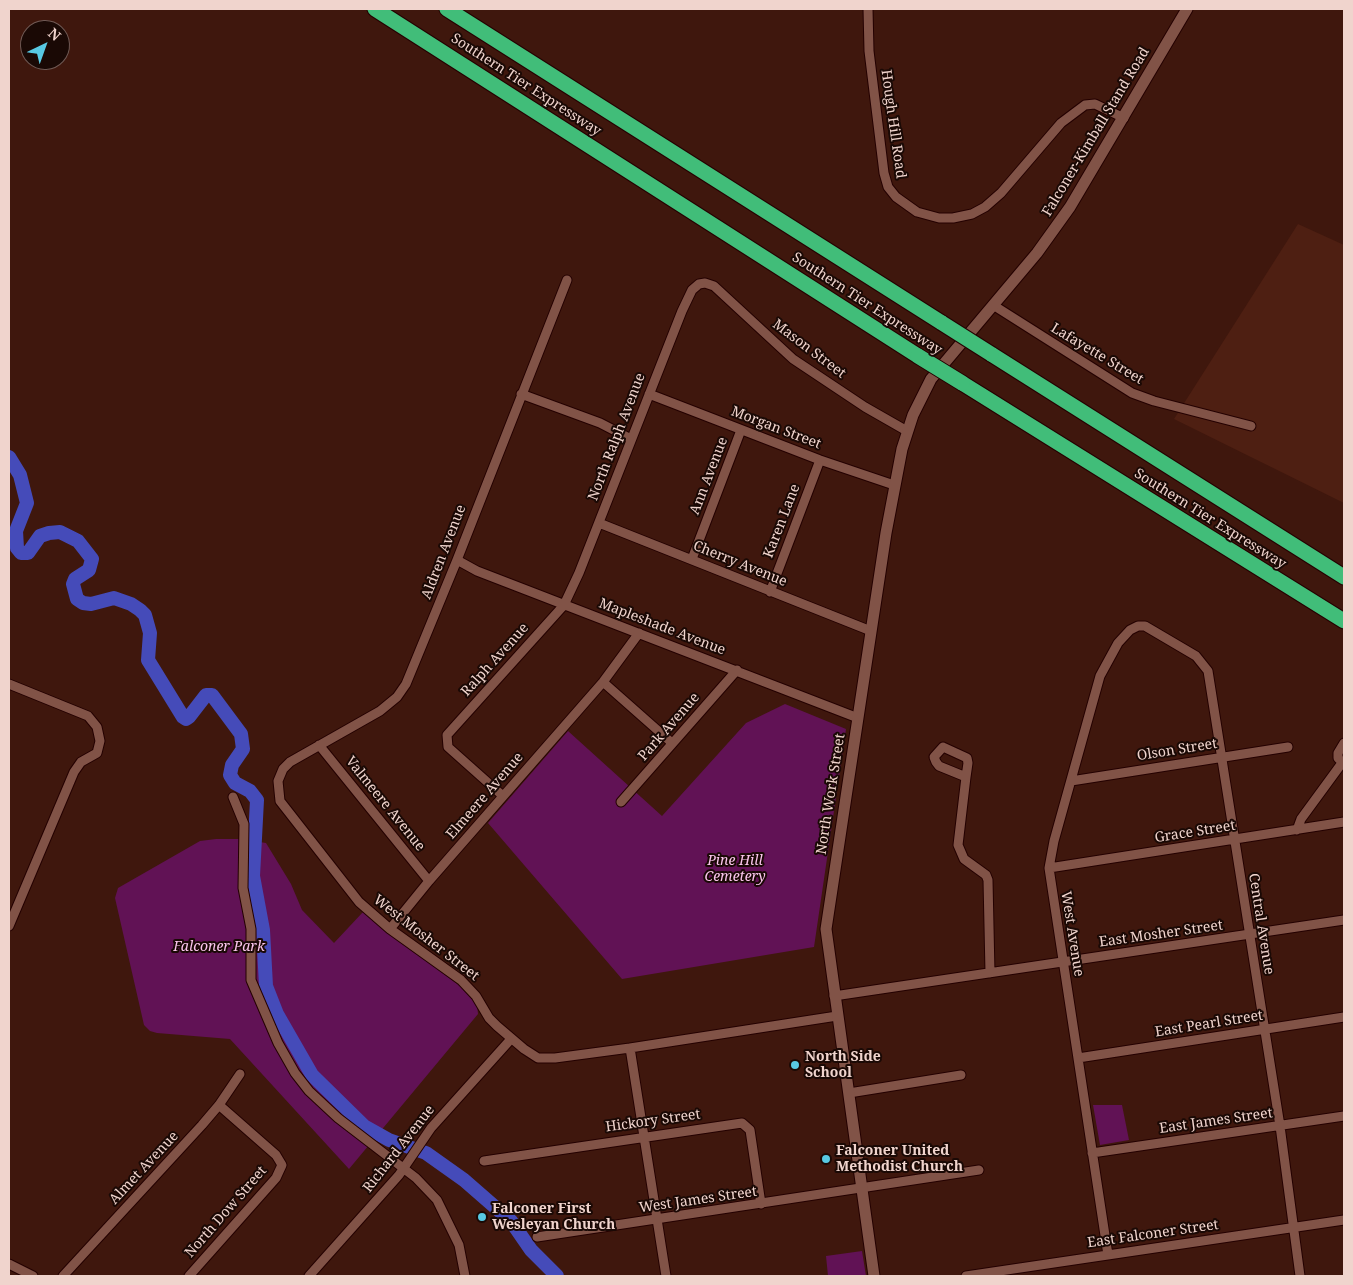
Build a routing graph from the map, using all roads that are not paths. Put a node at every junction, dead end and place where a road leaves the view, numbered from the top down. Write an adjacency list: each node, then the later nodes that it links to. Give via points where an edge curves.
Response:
1 (375, 9): 24 (highway, Southern Tier Expressway, bridge, via 918,356)
2 (447, 9): 21 (highway, Southern Tier Expressway, bridge)
3 (868, 9): 5 (street, Hough Hill Road, via 869,51 884,173 896,197 917,212 953,218 972,214 985,206 1001,193 1061,123 1085,104 1095,104)
4 (1187, 9): 5 (street, Falconer-Kimball Stand Road)
5 (1124, 118): 8 (street, Falconer-Kimball Stand Road, via 1070,207)
6 (567, 280): 10 (street, Aldren Avenue)
7 (700, 284): 11 (street, North Ralph Avenue, via 692,290 682,311); 14 (street, Mason Street, via 714,286 758,328 812,372)
8 (993, 305): 9 (street, Falconer-Kimball Stand Road); 12 (street, Lafayette Street, via 1132,393)
9 (967, 335): 14 (street, North Work Street, via 932,379)
10 (520, 394): 15 (street, via 600,423); 19 (street, Aldren Avenue)
11 (649, 394): 13 (street, Morgan Street); 15 (street, North Ralph Avenue)
12 (1251, 426)
13 (741, 430): 16 (street, Morgan Street); 20 (street, Ann Avenue)
14 (908, 431): 17 (street, North Work Street)
15 (631, 439): 18 (street, North Ralph Avenue)
16 (820, 460): 17 (street, Morgan Street); 22 (street, Karen Lane)
17 (894, 485): 26 (street, North Work Street)
18 (599, 523): 20 (street, Cherry Avenue); 23 (street, North Ralph Avenue)
19 (458, 560): 23 (street, Mapleshade Avenue); 34 (street, Aldren Avenue, via 410,675 397,697 380,711)
20 (692, 560): 22 (street, Cherry Avenue)
21 (1344, 576)
22 (770, 592): 26 (street, Cherry Avenue)
23 (564, 605): 27 (street, Mapleshade Avenue); 41 (street, Ralph Avenue, via 447,735 448,748)
24 (1344, 621)
25 (1130, 630): 36 (street, Central Avenue, via 1145,626 1202,661 1213,693); 40 (street, West Avenue, via 1118,643 1100,676)
26 (871, 631): 31 (street, North Work Street)
27 (639, 633): 28 (street, Mapleshade Avenue); 29 (street, Elmeere Avenue)
28 (737, 670): 31 (street, Mapleshade Avenue); 32 (street, Park Avenue)
29 (603, 682): 32 (street); 41 (street, Elmeere Avenue)
30 (9, 684): 50 (street, via 88,716 100,741 97,754 82,762 74,772)
31 (858, 718): 55 (street, North Work Street, via 826,929)
32 (672, 743): 43 (street, Park Avenue)
33 (1344, 743): 37 (street, via 1338,752)
34 (319, 745): 39 (street, Aldren Avenue, via 290,762); 48 (street, Valmeere Avenue)
35 (1288, 747): 36 (street, Olson Street)
36 (1222, 756): 40 (street, Olson Street); 46 (street, Central Avenue)
37 (1343, 763): 45 (street, via 1301,819)
38 (966, 777): 54 (street, via 958,845 964,859 988,880)
39 (279, 778): 51 (street, West Mosher Street, via 278,793 284,807 359,902)
40 (1071, 781): 47 (street, West Avenue)
41 (503, 796): 48 (street, Elmeere Avenue)
42 (232, 797): 71 (street, via 244,824 242,888 251,929 251,980 274,1036 309,1091 350,1128)
43 (621, 802)
44 (1344, 822): 45 (street, Grace Street)
45 (1297, 830): 46 (street, Grace Street)
46 (1234, 840): 47 (street, Grace Street); 52 (street, Central Avenue)
47 (1049, 868): 53 (street, West Avenue)
48 (429, 881): 51 (street, Elmeere Avenue)
49 (1344, 920): 52 (street, East Mosher Street)
50 (9, 926)
51 (390, 929): 59 (street, West Mosher Street, via 461,980 476,996 489,1018)
52 (1248, 936): 53 (street, East Mosher Street); 58 (street, Central Avenue)
53 (1063, 962): 54 (street, East Mosher Street); 61 (street, West Avenue)
54 (990, 973): 55 (street, East Mosher Street)
55 (834, 996): 56 (street, North Work Street)
56 (837, 1016): 60 (street, West Mosher Street); 64 (street, North Work Street)
57 (1344, 1018): 58 (street, East Pearl Street)
58 (1265, 1030): 61 (street, East Pearl Street); 67 (street, Central Avenue)
59 (511, 1039): 60 (street, West Mosher Street, via 531,1055 546,1059); 71 (street, Richard Avenue, via 418,1145)
60 (630, 1048): 68 (street)
61 (1078, 1058): 69 (street, West Avenue)
62 (240, 1074): 65 (street, Almet Avenue)
63 (961, 1075): 64 (street)
64 (849, 1093): 73 (street, North Work Street)
65 (219, 1105): 83 (street, Almet Avenue); 84 (street, North Dow Street, via 276,1155 282,1165 276,1178)
66 (1344, 1116): 67 (street, East James Street)
67 (1280, 1126): 69 (street, East James Street); 77 (street, Central Avenue)
68 (644, 1136): 70 (street, Hickory Street); 74 (street, Hickory Street, via 738,1123 746,1125 750,1130); 75 (street)
69 (1092, 1154): 79 (street, West Avenue)
70 (484, 1161)
71 (404, 1168): 85 (street, Richard Avenue); 86 (street, via 428,1189 443,1209 460,1245)
72 (979, 1170): 73 (street)
73 (863, 1188): 74 (street, West James Street); 88 (street, North Work Street)
74 (761, 1204): 75 (street, West James Street)
75 (657, 1220): 78 (street, West James Street); 87 (street)
76 (1344, 1220): 77 (street, East Falconer Street)
77 (1294, 1227): 79 (street, East Falconer Street); 90 (street, Central Avenue)
78 (536, 1238)
79 (1108, 1255): 81 (street, East Falconer Street)
80 (9, 1264): 82 (street)
81 (1025, 1272): 89 (street, East Falconer Street)
82 (33, 1276)
83 (63, 1276)
84 (189, 1276)
85 (309, 1276)
86 (465, 1276)
87 (666, 1276)
88 (874, 1276)
89 (966, 1276)
90 (1300, 1276)

